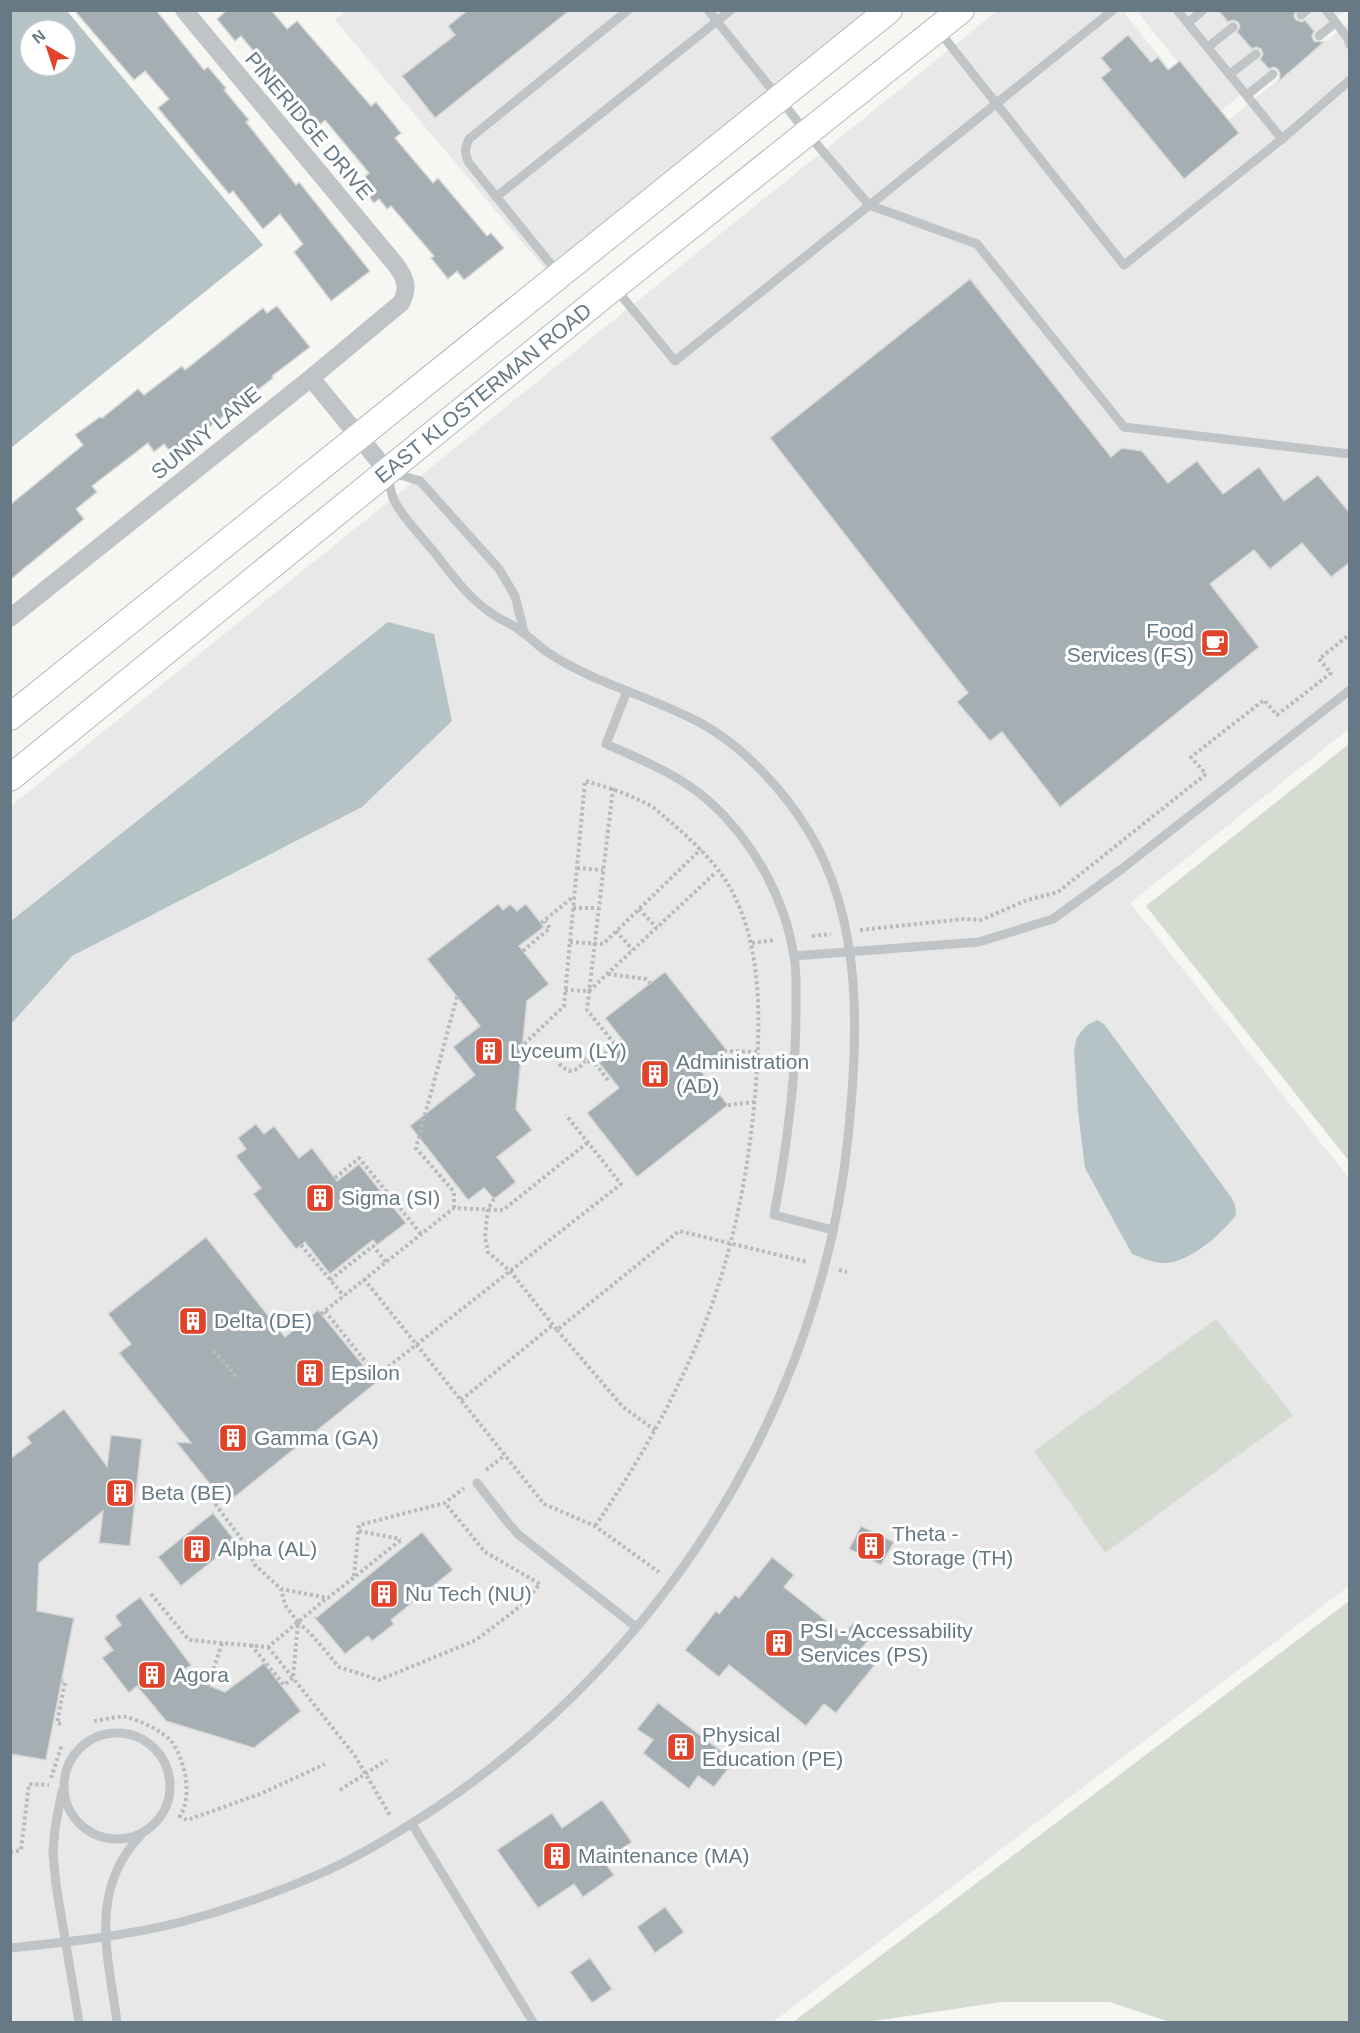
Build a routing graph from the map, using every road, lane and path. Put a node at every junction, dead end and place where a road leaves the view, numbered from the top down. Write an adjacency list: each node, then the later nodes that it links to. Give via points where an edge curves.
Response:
1 (184, 10): 30 (street, PINERIDGE DRIVE)
2 (628, 10): 28 (lane, via 469,139 465,156)
3 (708, 10): 11 (lane)
4 (731, 10): 11 (lane)
5 (889, 10): 24 (main road, EAST KLOSTERMAN ROAD)
6 (961, 10): 15 (main road, EAST KLOSTERMAN ROAD)
7 (1113, 10): 25 (lane)
8 (1177, 10): 13 (lane)
9 (1203, 10): 13 (lane)
10 (1326, 10): 12 (lane)
11 (717, 22): 24 (lane); 28 (lane)
12 (1335, 22): 16 (lane); 17 (lane)
13 (1188, 23): 18 (lane)
14 (1233, 27): 18 (lane)
15 (938, 29): 25 (lane); 26 (main road, EAST KLOSTERMAN ROAD)
16 (1319, 36)
17 (1349, 39)
18 (1208, 47): 20 (lane)
19 (1256, 54): 20 (lane)
20 (1230, 74): 23 (lane)
21 (1273, 74): 23 (lane)
22 (1350, 80): 27 (lane)
23 (1247, 95): 27 (lane)
24 (778, 99): 26 (lane); 31 (main road, EAST KLOSTERMAN ROAD)
25 (996, 103): 27 (lane, via 1125,265); 29 (lane)
26 (807, 134): 29 (lane); 32 (main road, EAST KLOSTERMAN ROAD)
27 (1282, 139)
28 (496, 197): 31 (lane)
29 (869, 205): 32 (lane, via 675,361); 35 (lane, via 977,244 1124,428)
30 (400, 271): 33 (street, SUNNY LANE, via 407,287 401,303)
31 (559, 275): 34 (main road, EAST KLOSTERMAN ROAD)
32 (614, 286): 36 (main road, EAST KLOSTERMAN ROAD)
33 (311, 378): 34 (street); 37 (street, SUNNY LANE)
34 (359, 436): 36 (street); 42 (main road, EAST KLOSTERMAN ROAD)
35 (1350, 454)
36 (387, 471): 38 (lane, via 393,500 467,594); 38 (lane, via 420,481 499,569 515,596); 43 (main road, EAST KLOSTERMAN ROAD)
37 (10, 618)
38 (524, 632): 41 (lane, via 547,652)
39 (1350, 634): 55 (path, via 1318,659 1331,673 1277,716 1264,700 1191,758 1206,774 1058,892 1027,900 981,920 964,918)
40 (1350, 690): 62 (lane, via 1053,919 979,942)
41 (627, 691): 55 (lane, via 706,726 761,771 789,801 810,834 835,888); 56 (lane, via 606,744 683,782 733,826 768,880)
42 (10, 717)
43 (10, 778)
44 (613, 788): 45 (path, via 650,806); 46 (path, via 585,781); 47 (path)
45 (701, 849): 52 (path); 58 (path, via 734,896)
46 (577, 868): 47 (path); 49 (path)
47 (603, 870): 51 (path)
48 (714, 874): 53 (path)
49 (574, 897): 50 (path); 61 (path, via 543,922 550,928)
50 (573, 908): 51 (path); 57 (path)
51 (599, 908): 59 (path)
52 (639, 909): 53 (path); 54 (path)
53 (657, 928): 60 (path)
54 (616, 931): 59 (path, via 603,944); 60 (path)
55 (847, 932): 56 (path); 62 (lane)
56 (789, 938): 58 (path); 63 (lane)
57 (570, 942): 59 (path); 66 (path)
58 (752, 943): 72 (path, via 759,1012)
59 (595, 944): 67 (path)
60 (633, 950): 64 (path)
61 (523, 951)
62 (851, 952): 63 (lane); 87 (lane, via 851,1109)
63 (794, 956): 87 (lane, via 793,1096 774,1215)
64 (607, 974): 65 (path, via 646,979); 67 (path)
65 (650, 983)
66 (565, 990): 67 (path); 73 (path, via 564,1006 522,1046)
67 (589, 991): 70 (path, via 587,1010)
68 (457, 997): 85 (path, via 416,1148 454,1192)
69 (622, 1040): 70 (path)
70 (617, 1047): 77 (path)
71 (724, 1051): 72 (path)
72 (758, 1052): 79 (path)
73 (522, 1054): 74 (path); 75 (path)
74 (557, 1058): 76 (path, via 569,1071 579,1069); 76 (path, via 563,1049 573,1047 581,1051)
75 (521, 1061)
76 (585, 1061): 77 (path)
77 (597, 1063): 78 (path)
78 (608, 1080)
79 (755, 1102): 80 (path); 89 (path, via 747,1173)
80 (728, 1105)
81 (566, 1115): 82 (path)
82 (587, 1142): 86 (path, via 502,1210); 93 (path, via 621,1184)
83 (335, 1178): 88 (path, via 359,1158)
84 (494, 1199): 86 (path)
85 (454, 1208): 86 (path); 88 (path)
86 (488, 1209): 93 (path, via 488,1252)
87 (833, 1230): 92 (lane)
88 (421, 1234): 91 (path)
89 (730, 1243): 92 (path); 99 (path, via 680,1231); 104 (path, via 696,1347)
90 (302, 1245): 95 (path)
91 (386, 1262): 95 (path, via 373,1246); 96 (path)
92 (824, 1266): 94 (path); 112 (lane, via 798,1349 770,1418 730,1494)
93 (510, 1271): 98 (path); 100 (path)
94 (847, 1272)
95 (330, 1280): 97 (path)
96 (364, 1280): 97 (path); 100 (path)
97 (344, 1296): 100 (path, via 323,1312 375,1377)
98 (553, 1324): 99 (path); 103 (path)
99 (557, 1330): 104 (path, via 623,1407)
100 (417, 1345): 103 (path)
101 (214, 1351): 102 (path)
102 (238, 1379)
103 (461, 1400): 105 (path)
104 (655, 1430): 109 (path, via 630,1476)
105 (504, 1456): 106 (path); 109 (path, via 544,1504)
106 (475, 1481): 107 (path); 117 (lane, via 519,1535)
107 (445, 1503): 110 (path, via 359,1525); 116 (path, via 484,1552 540,1584 522,1605 476,1640 379,1680 339,1667)
108 (215, 1504): 113 (path, via 243,1541 255,1565)
109 (595, 1526): 112 (path, via 662,1574)
110 (359, 1531): 111 (path); 111 (path, via 402,1539)
111 (354, 1577): 115 (path)
112 (668, 1588): 117 (lane)
113 (281, 1589): 115 (path); 116 (path, via 285,1605)
114 (151, 1594): 118 (path, via 189,1640)
115 (328, 1598): 116 (path)
116 (298, 1622): 120 (path); 121 (path)
117 (636, 1627): 133 (lane, via 574,1696 532,1735 477,1780)
118 (222, 1643): 119 (path); 123 (path)
119 (251, 1645): 120 (path); 121 (path, via 284,1685)
120 (268, 1647): 121 (path)
121 (293, 1678): 129 (path)
122 (62, 1682): 125 (path, via 57,1723)
123 (208, 1686)
124 (94, 1721): 128 (path, via 124,1717 149,1725 171,1741 184,1769 187,1793 180,1816 187,1820 260,1794)
125 (61, 1724)
126 (62, 1744): 135 (path, via 50,1785 29,1784 21,1850)
127 (387, 1760): 129 (path)
128 (326, 1764)
129 (365, 1773): 131 (path); 132 (path)
130 (65, 1776): 134 (lane, via 68,1806 88,1829 117,1838); 134 (lane, via 73,1757 96,1737 126,1734 146,1741 166,1764 170,1785 166,1806); 137 (lane, via 53,1853)
131 (340, 1790)
132 (394, 1823)
133 (412, 1824): 136 (lane, via 362,1854 276,1891 180,1923); 141 (lane)
134 (146, 1830): 136 (lane, via 119,1864 105,1909)
135 (10, 1852)
136 (105, 1937): 137 (lane); 140 (lane)
137 (65, 1942): 138 (lane); 139 (lane)
138 (10, 1948)
139 (79, 2022)
140 (117, 2022)
141 (533, 2022)

